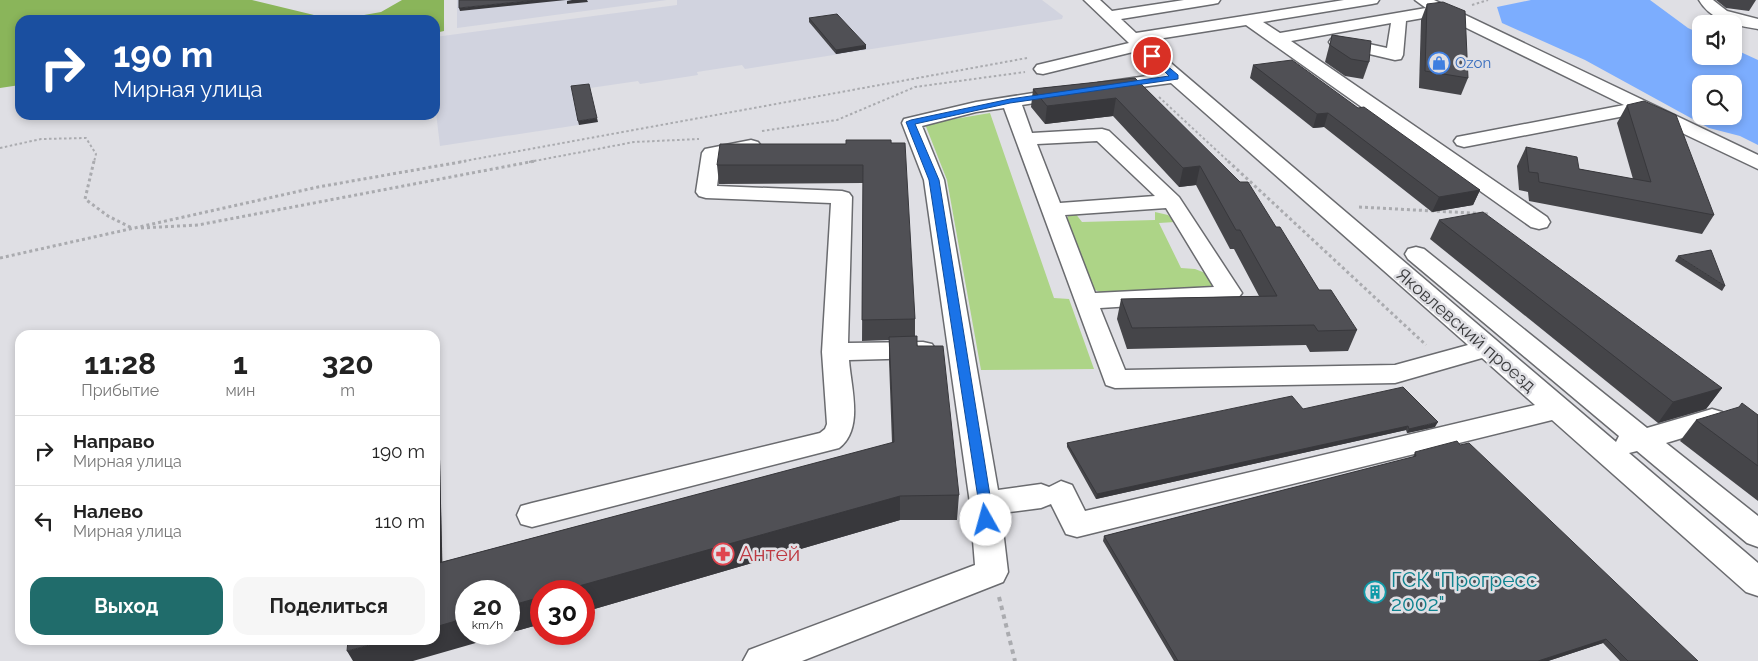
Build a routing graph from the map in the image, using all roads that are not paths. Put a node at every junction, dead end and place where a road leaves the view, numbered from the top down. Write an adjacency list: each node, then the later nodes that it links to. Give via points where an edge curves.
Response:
1 (1091, 0): 8 (street, Яковлевский проезд)
2 (1213, 0): 8 (street)
3 (1372, 0): 10 (street)
4 (1422, 0): 6 (street)
5 (1707, 3): 7 (street); 11 (street, via 1733,20)
6 (1440, 10): 9 (street); 18 (street)
7 (1758, 12)
8 (1109, 16): 14 (street, Яковлевский проезд)
9 (1399, 17): 12 (street); 12 (street, via 1395,55)
10 (1250, 20): 13 (street); 14 (street)
11 (1758, 24)
12 (1303, 34): 13 (street)
13 (1275, 39): 25 (street)
14 (1137, 42): 15 (street); 16 (street, Яковлевский проезд)
15 (1039, 63)
16 (1175, 77): 17 (street); 29 (street, Яковлевский проезд)
17 (1010, 101): 20 (street); 28 (street, via 911,122 909,144 934,180)
18 (1642, 107): 21 (street); 22 (street)
19 (766, 138): 30 (street, via 751,146 712,153 706,192 842,196)
20 (1025, 139): 23 (street, via 1102,135); 24 (street)
21 (1464, 141)
22 (1758, 163)
23 (1172, 201): 24 (street); 27 (street, via 1230,293)
24 (1052, 210): 27 (street)
25 (1535, 219)
26 (1416, 254): 33 (street)
27 (1086, 301): 29 (street, via 1115,379 1395,374)
28 (961, 348): 30 (street); 35 (street)
29 (1487, 348): 31 (street, Яковлевский проезд)
30 (835, 352): 36 (street, via 841,424 829,442)
31 (1558, 409): 34 (street, Яковлевский проезд); 35 (street, via 1077,525 1051,495)
32 (1712, 419): 33 (street)
33 (1641, 439): 34 (street); 37 (street)
34 (1605, 450): 38 (street, Яковлевский проезд)
35 (984, 503): 39 (street, via 992,572)
36 (532, 515)
37 (1758, 534)
38 (1758, 582)
39 (761, 661)

